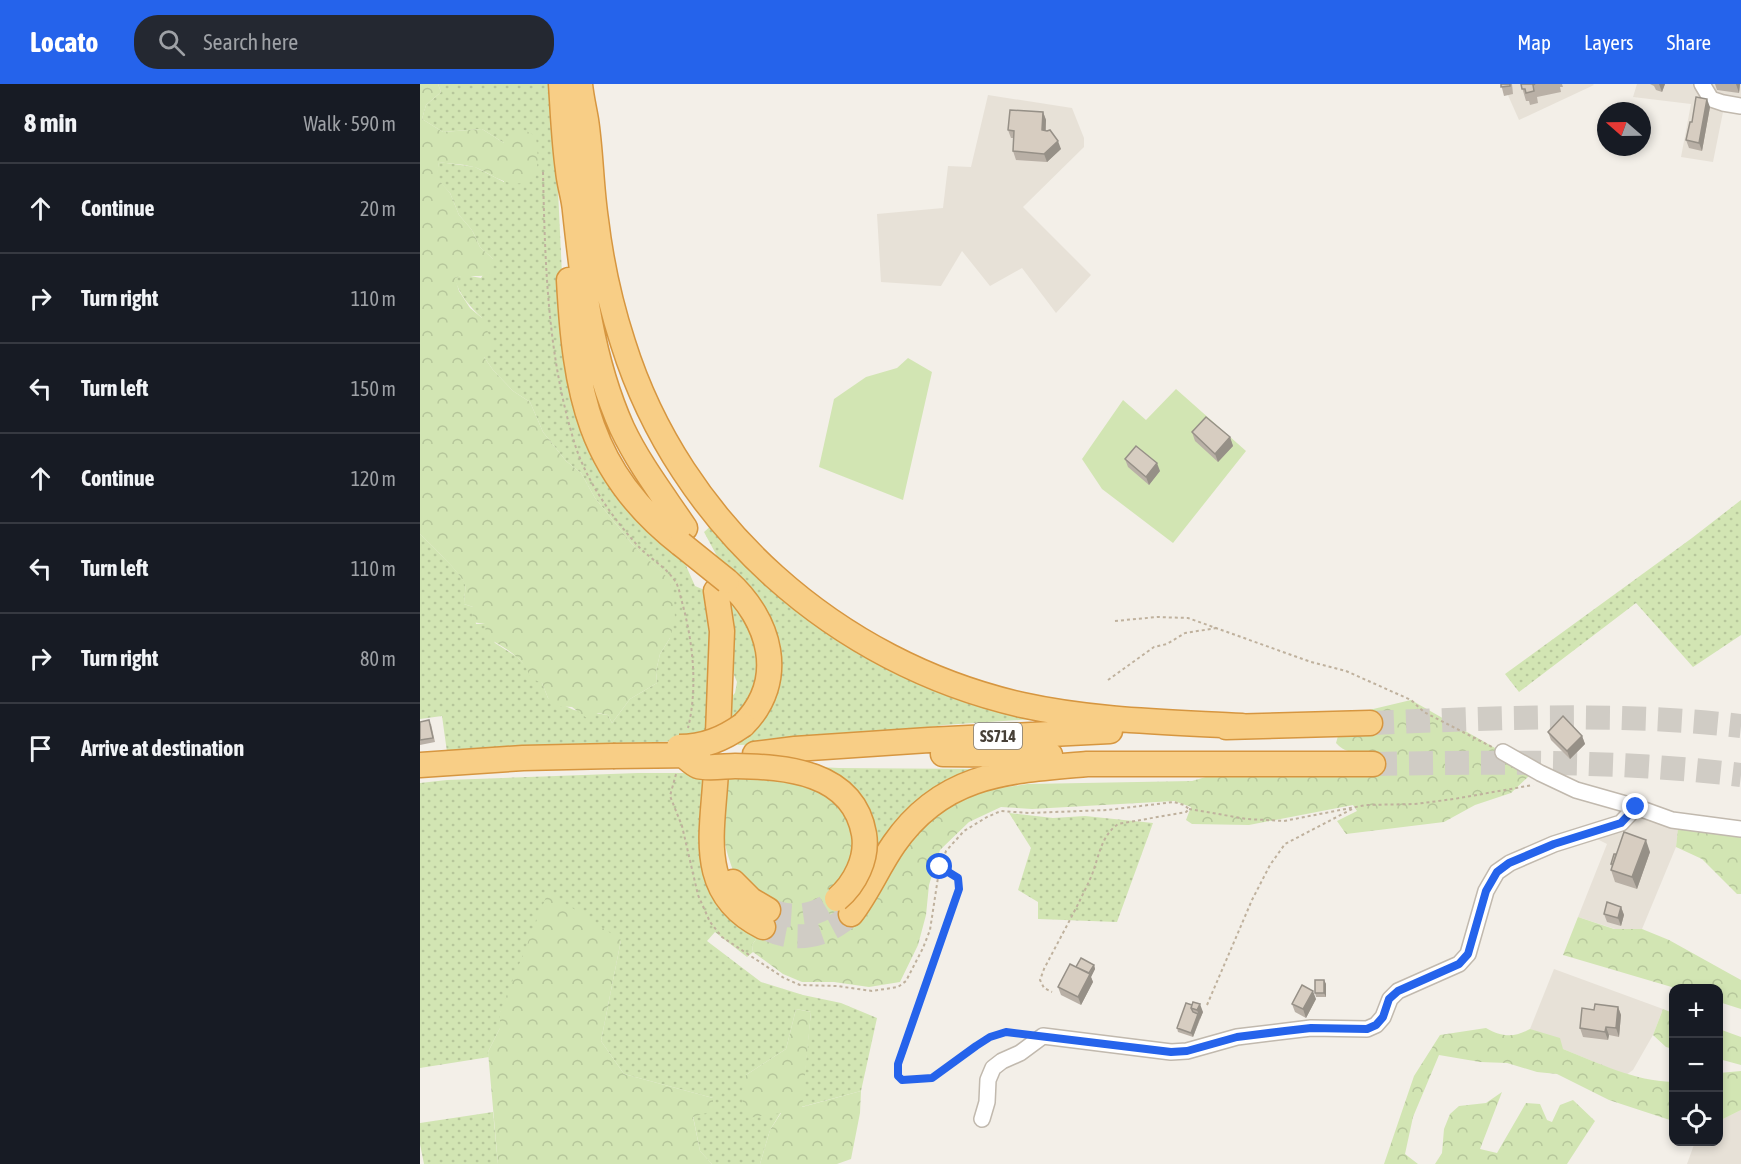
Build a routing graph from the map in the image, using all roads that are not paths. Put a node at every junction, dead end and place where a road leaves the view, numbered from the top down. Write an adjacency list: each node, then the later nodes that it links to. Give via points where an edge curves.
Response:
1 (1702, 84): 3 (street, via 1711,99)
2 (574, 87): 4 (highway); 5 (highway); 9 (highway, via 586,120 603,268 638,385 658,429 694,487 765,569 849,635 958,687 1019,704 1086,716)
3 (1741, 106)
4 (568, 172): 5 (highway, via 591,333); 6 (highway, via 565,203 571,315 576,366 586,410 600,448 624,488 648,516)
5 (603, 374): 6 (highway, via 631,445)
6 (683, 536): 7 (highway, bridge)
7 (721, 586): 10 (highway); 14 (highway, bridge, via 745,600 766,642 769,678 755,713 722,739 698,746 628,748)
8 (1371, 723): 9 (highway, SS714)
9 (1242, 726): 12 (highway, SS714, via 986,736)
10 (718, 733)
11 (1503, 752): 19 (street, via 1576,790)
12 (755, 754): 13 (highway, SS714, bridge); 15 (highway, SS714, via 1005,754)
13 (683, 755): 14 (highway, SS714, bridge); 15 (highway, bridge, via 698,766 770,767 804,773 826,782 844,796 860,821 865,848 844,907 870,888 909,823 935,800 962,785 1042,768)
14 (613, 756): 17 (highway, SS714)
15 (1202, 763): 16 (highway, SS714)
16 (1373, 764)
17 (420, 765)
18 (716, 771): 21 (highway, via 710,833 716,876 748,920)
19 (1636, 807): 20 (street, via 1671,820); 22 (street, via 1621,823 1554,844 1497,872 1486,891 1468,954 1459,964 1398,991 1389,999 1376,1025 1367,1029 1311,1028 1237,1037 1187,1051 1043,1036 993,1068)
20 (1741, 829)
21 (765, 919)
22 (982, 1119)

